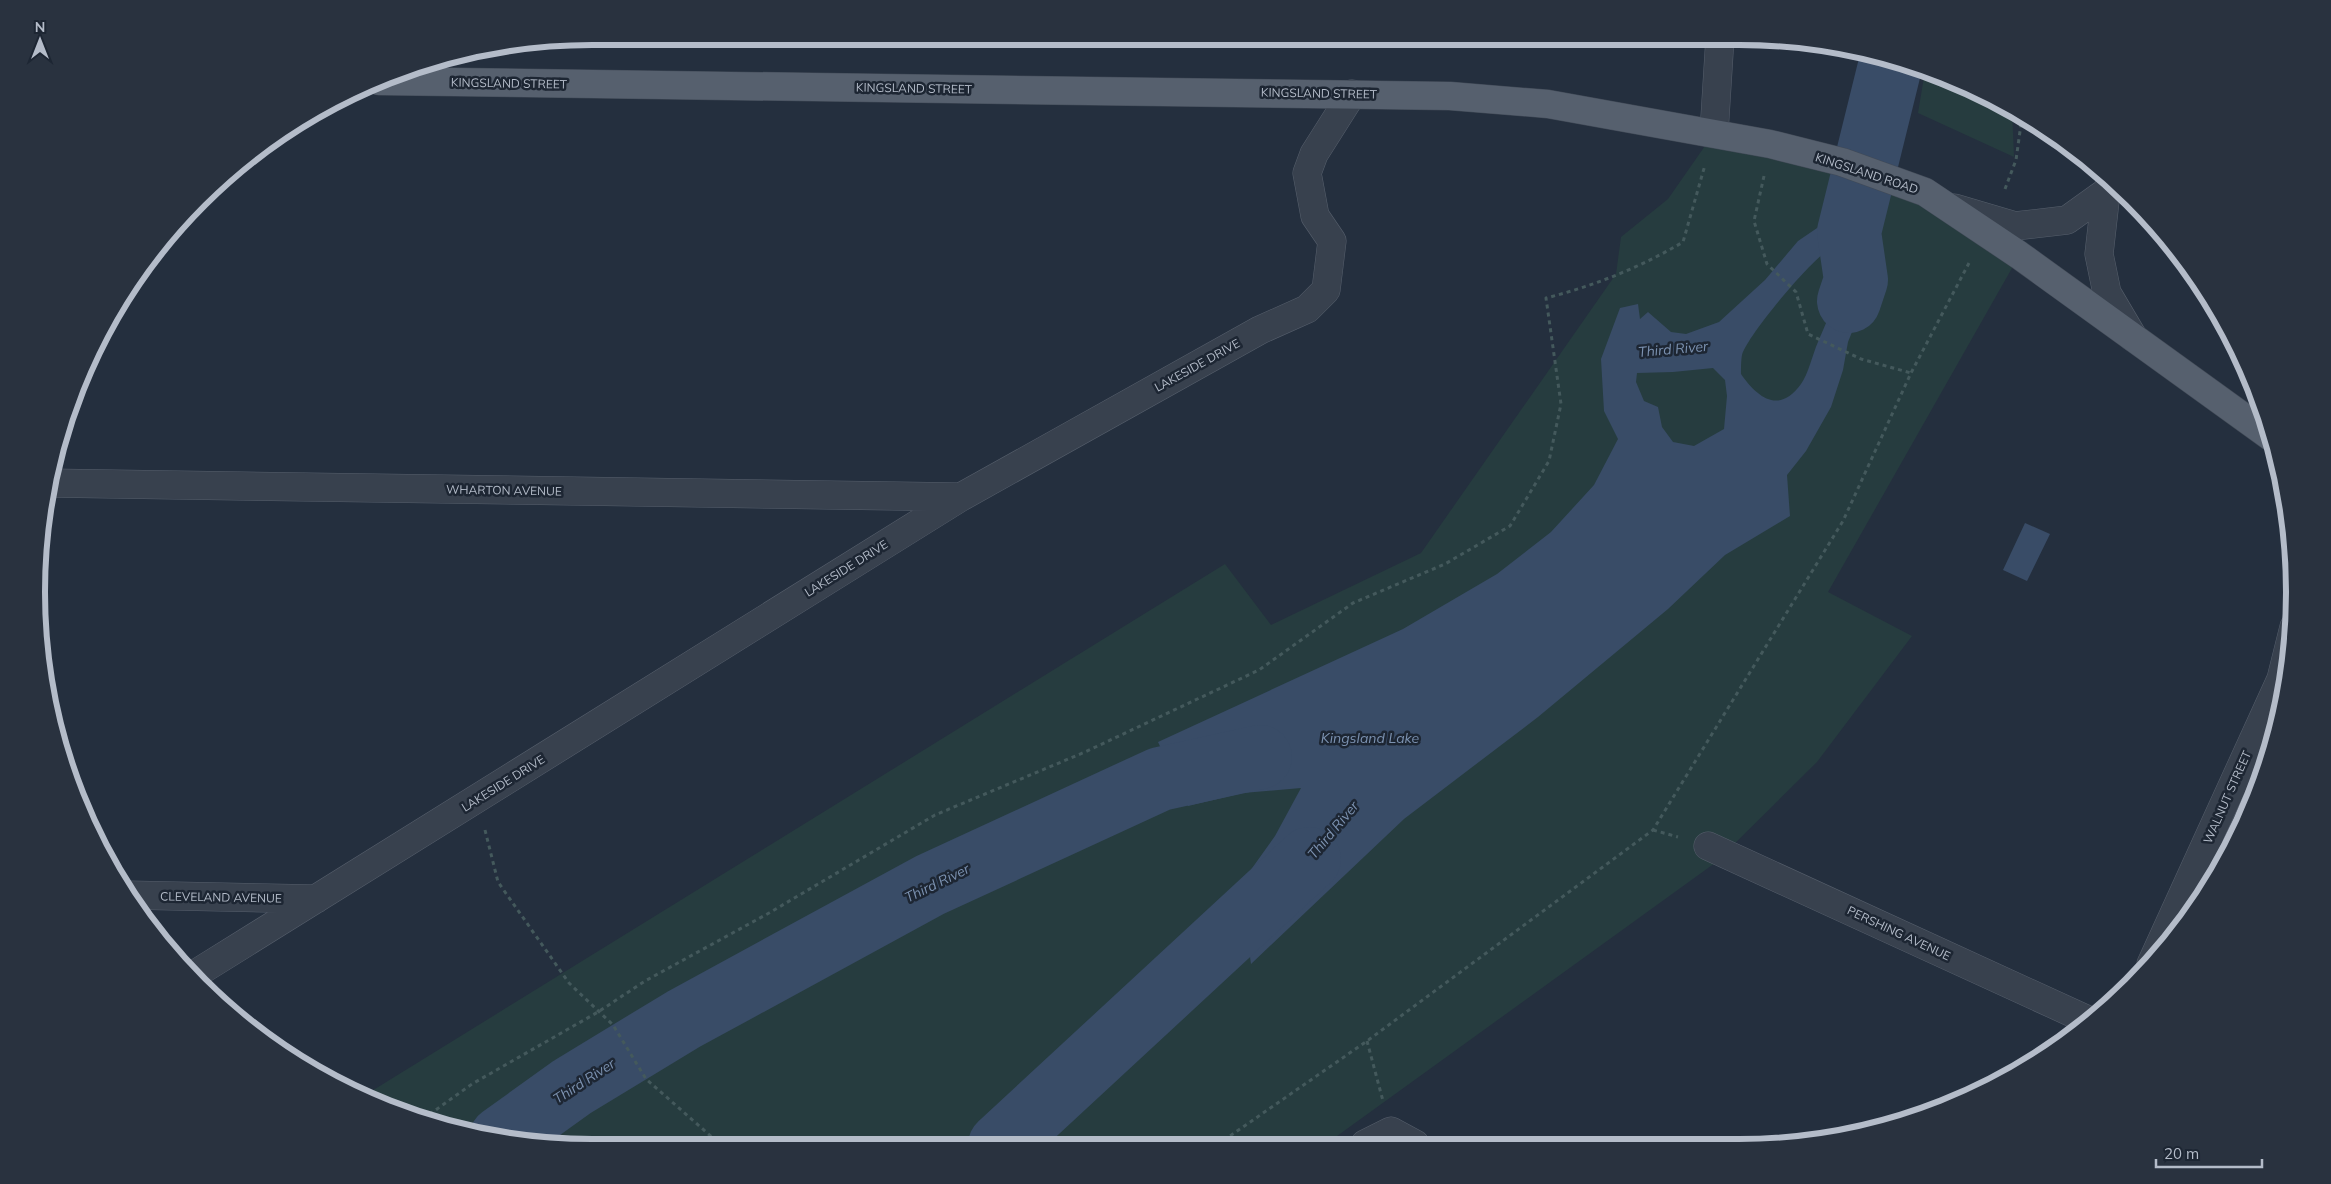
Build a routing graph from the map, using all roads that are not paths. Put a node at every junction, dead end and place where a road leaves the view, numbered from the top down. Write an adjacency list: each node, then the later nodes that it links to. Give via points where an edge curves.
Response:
1 (1720, 45): 5 (street)
2 (398, 81): 3 (main road, KINGSLAND STREET)
3 (1352, 94): 4 (main road, KINGSLAND STREET); 12 (street, LAKESIDE DRIVE, via 1314,154 1307,173 1315,216 1332,241 1326,290 1308,310 1260,330)
4 (1450, 96): 5 (main road, KINGSLAND ROAD, via 1548,104)
5 (1714, 134): 8 (main road, KINGSLAND ROAD, via 1842,162 1925,192)
6 (2107, 188): 8 (street, via 2067,220 2016,226)
7 (2108, 188): 9 (street, via 2099,254 2107,294)
8 (1948, 206): 9 (main road, KINGSLAND ROAD)
9 (2133, 337): 10 (main road, KINGSLAND ROAD)
10 (2261, 430)
11 (56, 483): 12 (street, WHARTON AVENUE)
12 (961, 497): 16 (street, LAKESIDE DRIVE)
13 (2277, 688): 17 (street, WALNUT STREET)
14 (1708, 846): 19 (street, PERSHING AVENUE)
15 (136, 895): 16 (street, CLEVELAND AVENUE)
16 (316, 899): 18 (street, LAKESIDE DRIVE)
17 (2164, 937)
18 (199, 972)
19 (2082, 1017)
20 (1375, 1139): 21 (street, via 1391,1131)
21 (1406, 1139)

